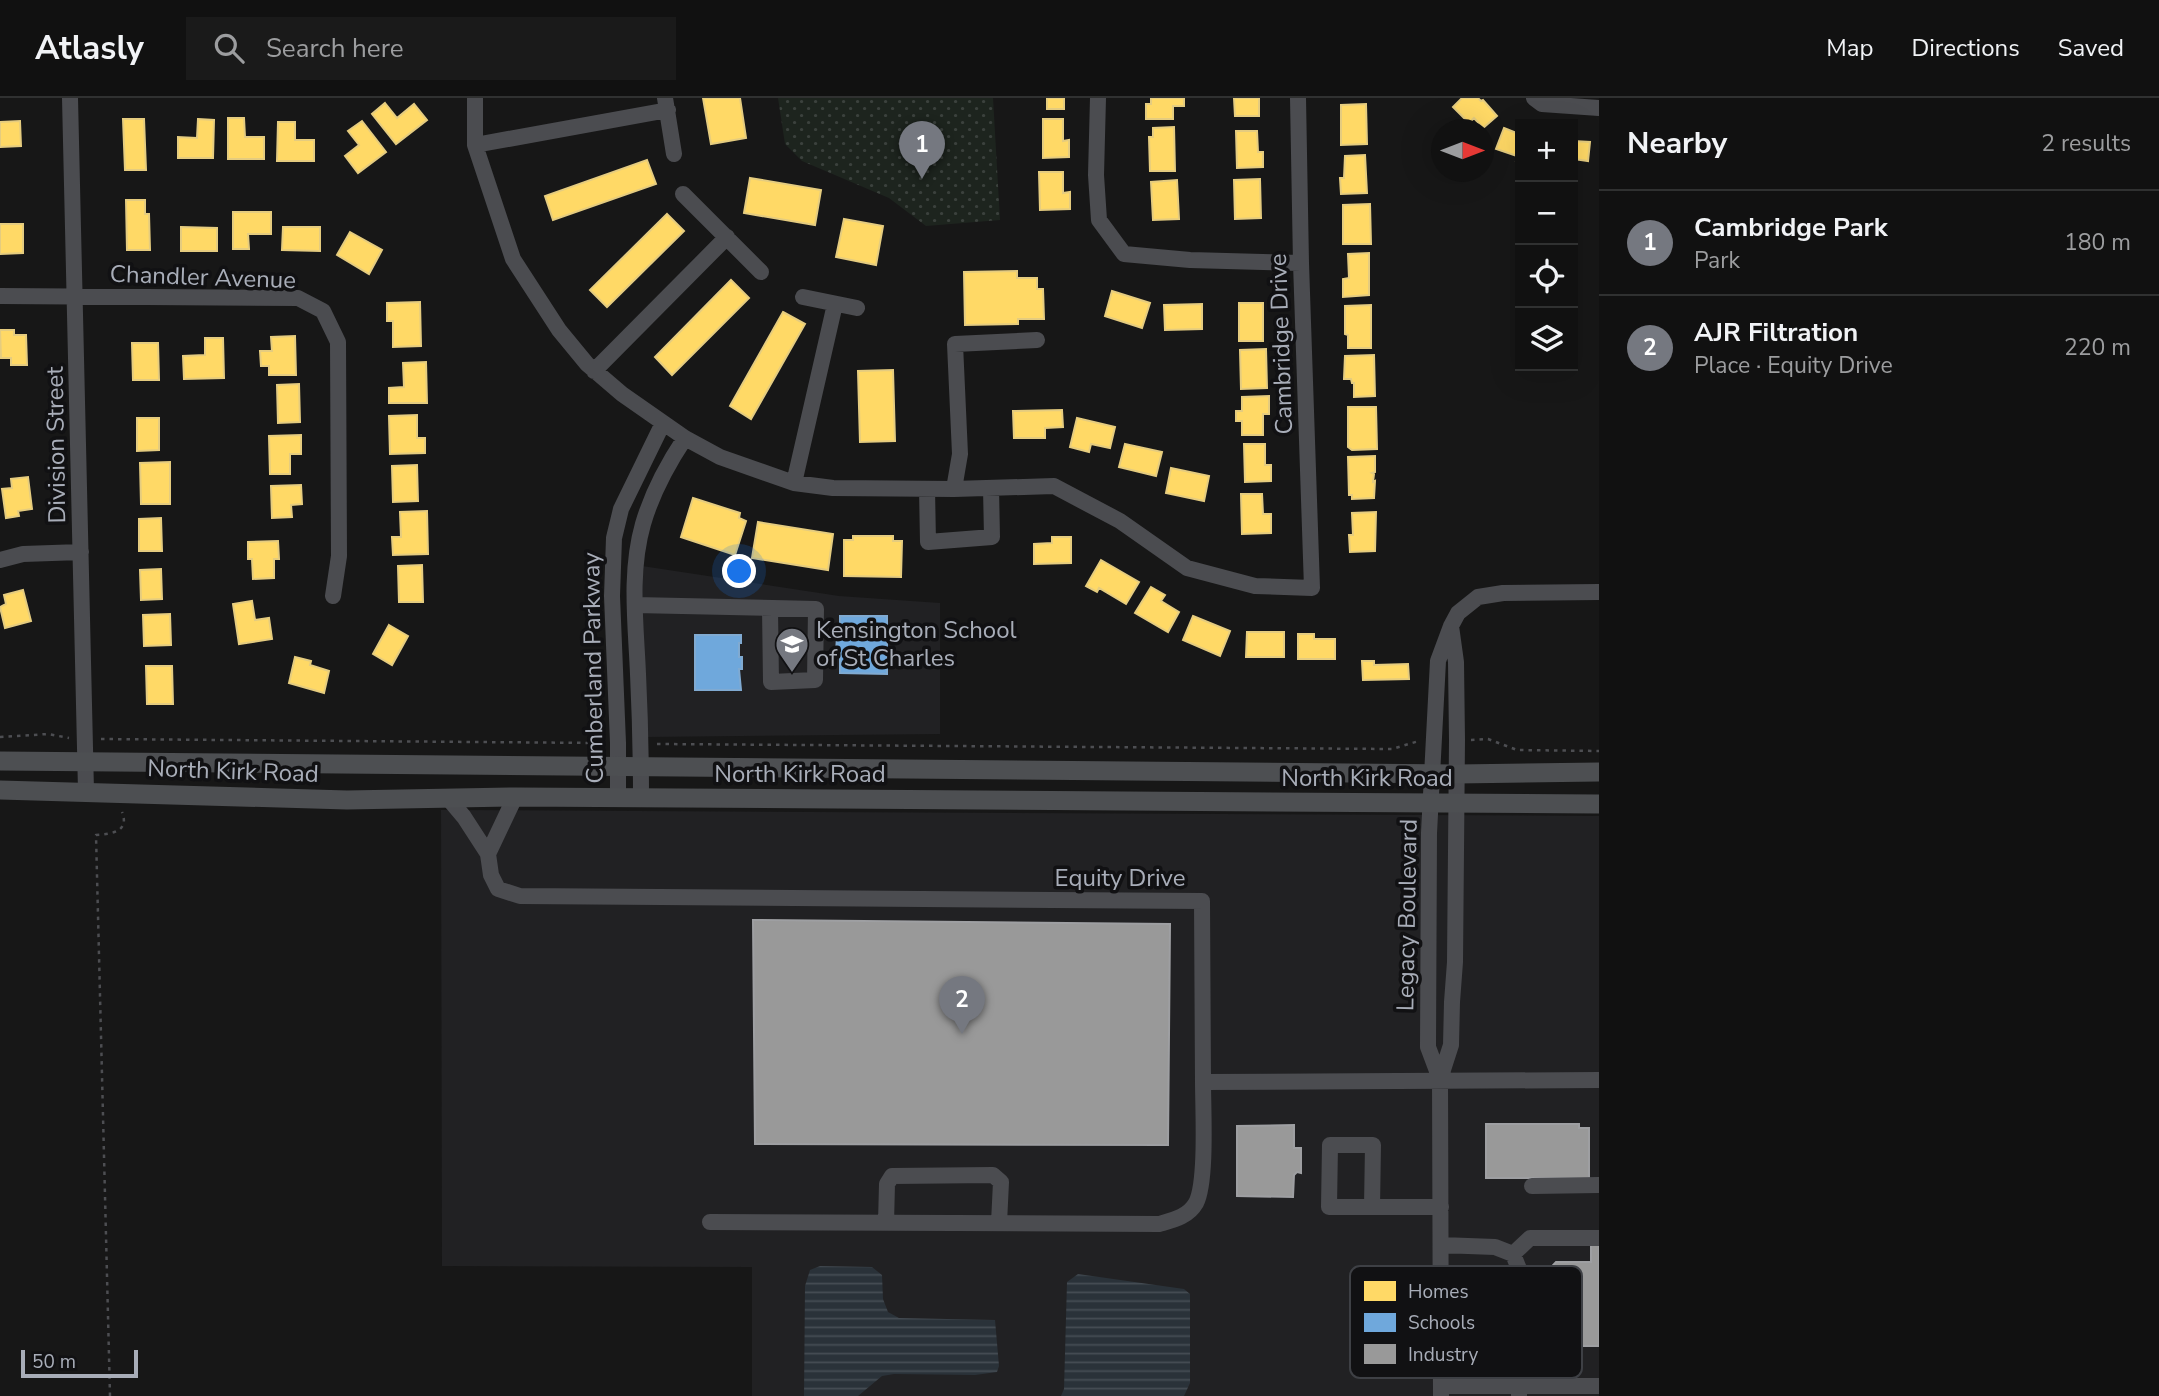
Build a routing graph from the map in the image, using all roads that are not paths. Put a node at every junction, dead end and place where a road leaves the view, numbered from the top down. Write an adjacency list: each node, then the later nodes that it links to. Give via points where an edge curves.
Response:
1 (70, 98): 15 (street, Division Street)
2 (475, 98): 8 (street)
3 (1098, 98): 12 (street, via 1099,220 1124,254)
4 (1298, 98): 12 (street, Cambridge Drive)
5 (1534, 98): 7 (street, via 1542,104)
6 (666, 104): 8 (street); 9 (street)
7 (1599, 108)
8 (475, 145): 20 (street, via 513,259 559,330)
9 (674, 153)
10 (683, 194): 11 (street)
11 (727, 237): 13 (street); 20 (street)
12 (1301, 263): 24 (street, Cambridge Drive, via 1312,589 1255,586 1186,568 1120,521 1054,486)
13 (761, 272)
14 (0, 296): 15 (street, Chandler Avenue)
15 (75, 296): 27 (street, Division Street); 30 (street, Chandler Avenue, via 298,298 323,311 338,342 339,556)
16 (803, 297): 17 (street)
17 (835, 304): 18 (street); 23 (street)
18 (857, 308)
19 (1037, 340): 26 (street, via 955,344 960,454)
20 (594, 371): 21 (street)
21 (663, 423): 22 (street); 36 (street, Cumberland Parkway, via 621,509 614,538)
22 (684, 438): 23 (street, via 720,457); 31 (street, Cumberland Parkway, via 653,494 642,526 635,565)
23 (794, 483): 25 (street)
24 (991, 488): 25 (street, via 992,537 928,542); 26 (street)
25 (927, 489): 26 (street)
26 (954, 489)
27 (81, 552): 28 (street, via 23,554); 35 (street, Division Street)
28 (0, 560)
29 (1599, 592): 33 (street, Legacy Boulevard, via 1478,597 1458,613)
30 (332, 596)
31 (635, 605): 32 (street); 37 (street, Cumberland Parkway)
32 (770, 609): 32 (street, via 771,682 814,680 816,609)
33 (1451, 626): 39 (street, Legacy Boulevard, via 1438,661); 40 (street, Legacy Boulevard, via 1456,662)
34 (0, 761): 35 (main road, North Kirk Road)
35 (87, 762): 36 (main road, North Kirk Road); 42 (street, Division Street)
36 (618, 766): 37 (main road, North Kirk Road); 44 (street, Cumberland Parkway)
37 (641, 766): 39 (main road, North Kirk Road); 46 (street, Cumberland Parkway)
38 (1599, 772): 40 (main road, North Kirk Road)
39 (1433, 774): 40 (main road, North Kirk Road); 47 (street, Legacy Boulevard)
40 (1457, 774): 48 (street, Legacy Boulevard)
41 (0, 790): 42 (main road, North Kirk Road)
42 (86, 791): 45 (main road, North Kirk Road, via 347,800)
43 (515, 797): 44 (main road, North Kirk Road); 45 (main road, North Kirk Road); 50 (street)
44 (618, 797): 46 (main road, North Kirk Road)
45 (448, 798): 50 (street, Equity Drive)
46 (641, 798): 47 (main road, North Kirk Road)
47 (1431, 802): 48 (main road, North Kirk Road); 51 (street, Legacy Boulevard, via 1428,1047)
48 (1457, 802): 49 (main road, North Kirk Road); 51 (street, Legacy Boulevard, via 1451,1045)
49 (1599, 804)
50 (488, 854): 53 (street, Equity Drive, via 498,890 520,896 1202,901)
51 (1440, 1079): 52 (street); 53 (street); 57 (street, Legacy Boulevard)
52 (1599, 1080)
53 (1203, 1082): 60 (street, via 1202,1180 1196,1203 1183,1217 1159,1224)
54 (1599, 1185): 55 (street)
55 (1532, 1186)
56 (1372, 1207): 56 (street, via 1329,1207 1330,1145 1373,1144); 57 (street)
57 (1441, 1207): 62 (street, Legacy Boulevard)
58 (710, 1222): 59 (street)
59 (886, 1223): 60 (street); 60 (street, via 887,1184 892,1176 993,1175 1001,1182)
60 (999, 1223)
61 (1599, 1238): 63 (street, via 1530,1238)
62 (1441, 1245): 63 (street, via 1495,1247); 64 (street, Legacy Boulevard)
63 (1513, 1254): 65 (street)
64 (1441, 1266)
65 (1519, 1266)
66 (1599, 1386): 68 (street)
67 (1442, 1391): 68 (street)
68 (1519, 1391)

